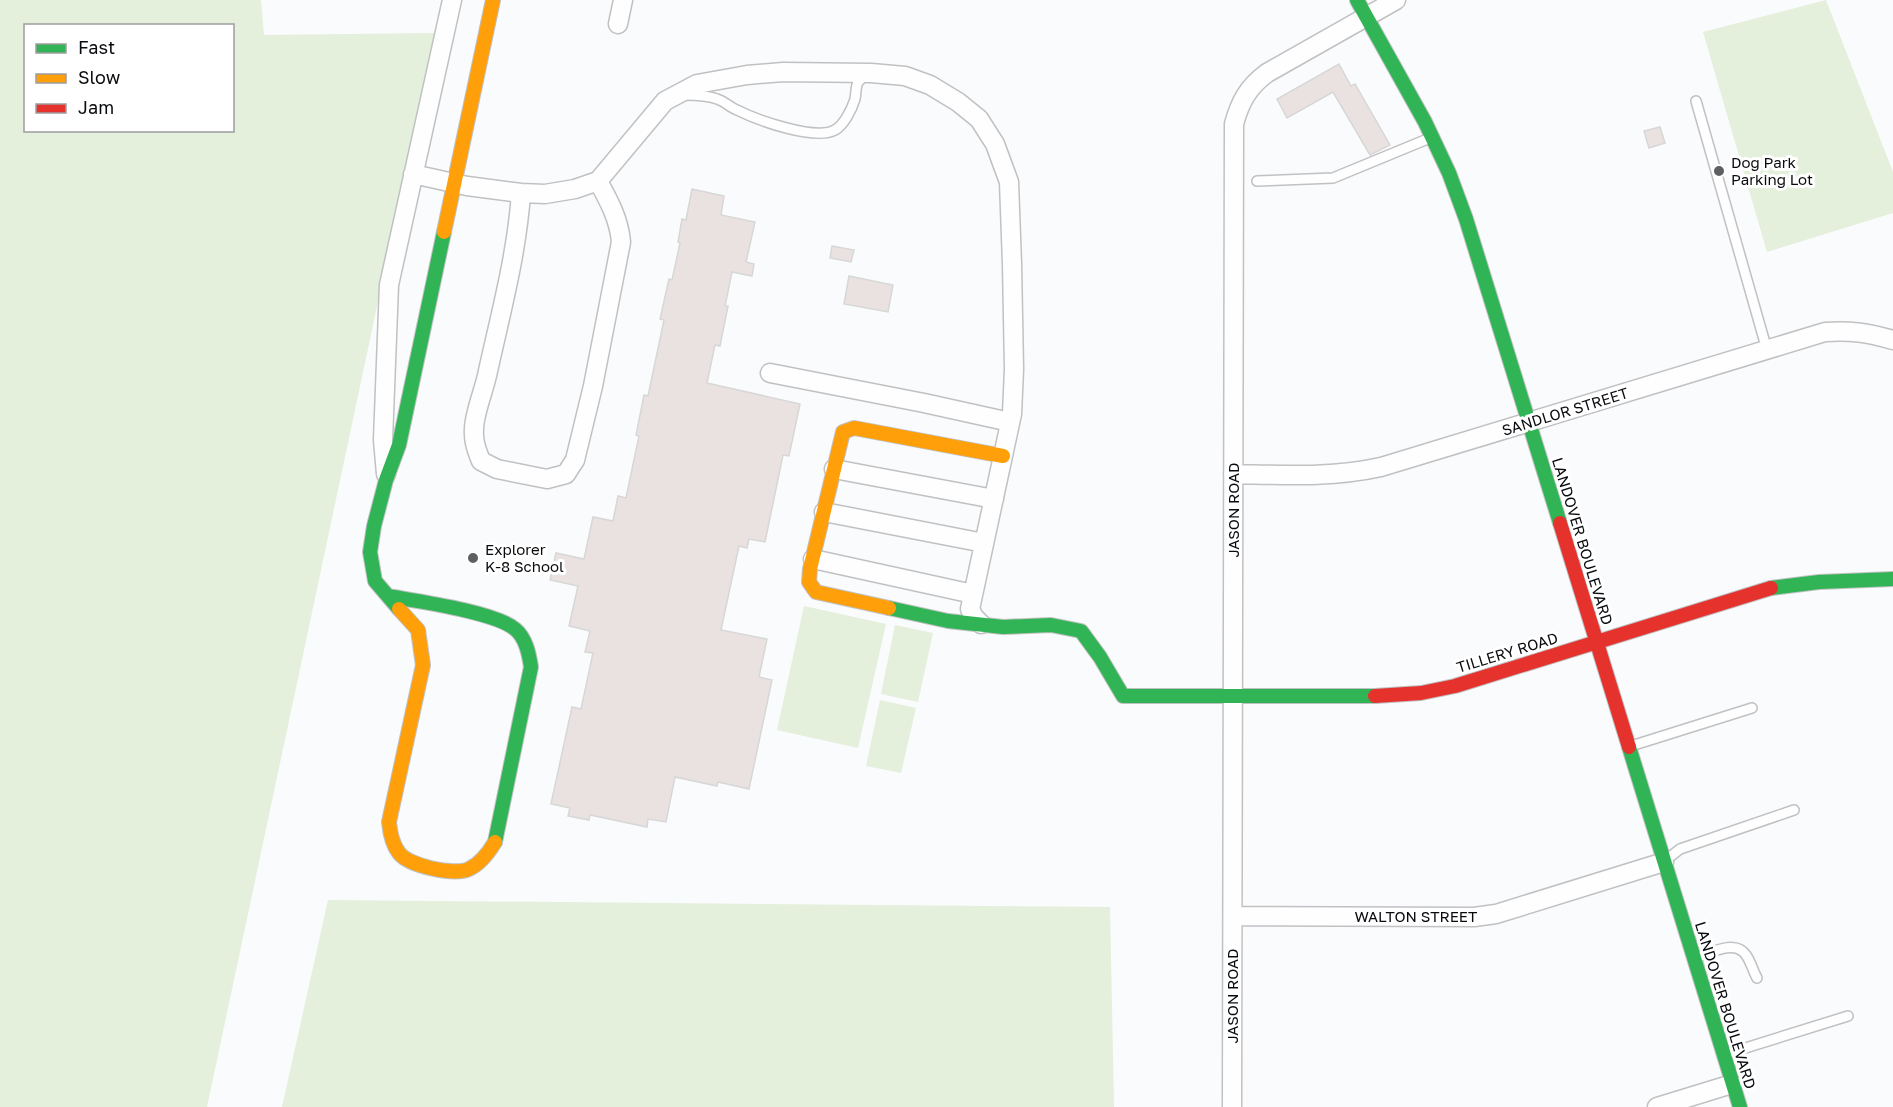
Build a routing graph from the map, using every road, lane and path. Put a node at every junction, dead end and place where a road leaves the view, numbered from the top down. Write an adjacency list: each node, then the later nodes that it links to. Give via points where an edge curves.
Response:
1 (452, 0): 12 (street)
2 (493, 0): 15 (street)
3 (623, 0): 7 (street)
4 (1357, 0): 6 (street, LANDOVER BOULEVARD)
5 (1396, 0): 6 (street, JASON ROAD)
6 (1366, 16): 11 (street, LANDOVER BOULEVARD); 24 (street, JASON ROAD, via 1267,73 1250,88 1238,108 1234,124)
7 (618, 24)
8 (871, 73): 9 (street, via 747,75 697,84); 9 (lane, via 856,86 855,100 846,119 836,130 824,133 771,124 716,99); 20 (street, via 905,76 930,85 979,119 995,144 1009,182 1014,369)
9 (676, 95): 13 (street, via 665,101)
10 (1696, 101): 18 (lane)
11 (1432, 138): 14 (lane, via 1333,178); 21 (street, LANDOVER BOULEVARD, via 1466,219)
12 (413, 174): 15 (street); 25 (street, via 389,285 383,440)
13 (598, 181): 16 (street, via 545,194); 16 (street, via 617,219 621,242 575,460 566,474 547,479 497,469 481,461 473,428 508,279)
14 (1257, 181)
15 (453, 183): 16 (street); 25 (street, via 399,445)
16 (521, 193)
17 (1893, 340): 18 (street, SANDLOR STREET, via 1845,330 1825,332)
18 (1767, 350): 21 (street, SANDLOR STREET)
19 (770, 374): 20 (street)
20 (1010, 422): 22 (street)
21 (1529, 423): 24 (street, SANDLOR STREET, via 1356,472 1327,476); 34 (street, LANDOVER BOULEVARD)
22 (1003, 456): 23 (street, via 854,428 843,432); 26 (street)
23 (834, 469): 26 (street); 27 (street)
24 (1233, 474): 35 (street, JASON ROAD)
25 (386, 480): 32 (street, via 370,552 375,581)
26 (994, 499): 28 (street)
27 (824, 512): 28 (street); 29 (street)
28 (984, 543): 31 (street)
29 (813, 559): 31 (street); 33 (street, via 809,582 816,592 948,621)
30 (1893, 579): 34 (street, TILLERY ROAD, via 1775,587)
31 (973, 594): 33 (street, via 970,609)
32 (388, 596): 32 (street, via 418,630 423,665 389,822 390,836 406,860 443,871 464,871 479,863 495,843 531,667 528,647 514,627)
33 (981, 624): 35 (street, TILLERY ROAD, via 1051,625 1081,632 1123,696)
34 (1596, 642): 35 (street, TILLERY ROAD, via 1421,693); 37 (street, LANDOVER BOULEVARD)
35 (1233, 696): 40 (street, JASON ROAD)
36 (1752, 708): 37 (lane)
37 (1629, 747): 39 (street, LANDOVER BOULEVARD)
38 (1794, 810): 39 (lane, via 1680,849)
39 (1664, 862): 40 (street, WALTON STREET, via 1496,914 1474,917); 41 (street, LANDOVER BOULEVARD)
40 (1233, 916): 46 (street, JASON ROAD)
41 (1694, 958): 42 (lane, via 1727,947 1737,948 1745,953); 44 (street, LANDOVER BOULEVARD)
42 (1757, 978)
43 (1848, 1016): 44 (lane)
44 (1724, 1054): 45 (street, LANDOVER BOULEVARD)
45 (1732, 1084): 47 (street); 48 (street, LANDOVER BOULEVARD)
46 (1232, 1107)
47 (1657, 1107)
48 (1740, 1107)

